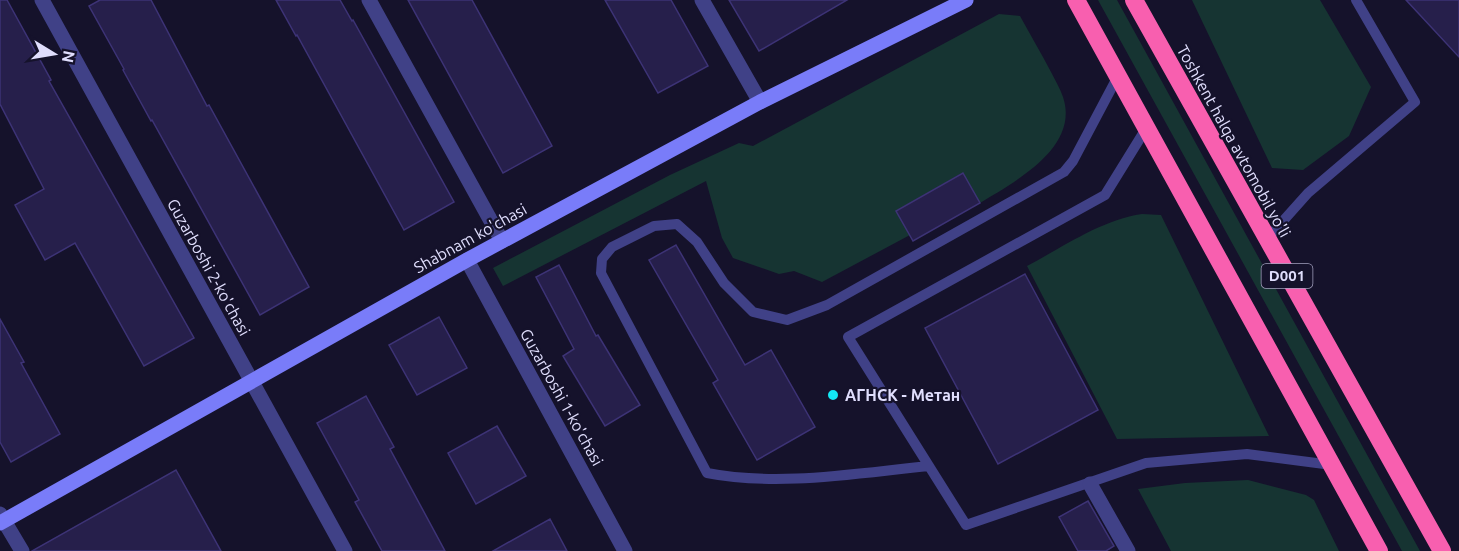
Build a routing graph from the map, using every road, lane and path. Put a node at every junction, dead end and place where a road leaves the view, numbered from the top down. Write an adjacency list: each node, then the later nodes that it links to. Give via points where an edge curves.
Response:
1 (42, 0): 15 (street, Guzarboshi 2-ko'chasi)
2 (369, 0): 13 (street)
3 (702, 0): 10 (street)
4 (966, 0): 10 (street, Shabnam ko'chasi)
5 (1068, 0): 8 (highway)
6 (1134, 0): 12 (highway, Toshkent halqa avtomobil yo'li / D001)
7 (1356, 0): 12 (lane, via 1415,102 1308,193)
8 (1080, 7): 9 (highway, D001)
9 (1118, 76): 11 (highway, D001); 17 (lane, via 1064,172 827,305 787,320 753,312 724,283 697,242 677,224 654,226 612,247 602,259 601,273 707,473 736,479 780,479)
10 (760, 102): 13 (street, Shabnam ko'chasi)
11 (1146, 128): 16 (highway, D001); 17 (lane, via 1105,195 848,338)
12 (1267, 239): 25 (highway, Toshkent halqa avtomobil yo'li / D001)
13 (502, 241): 14 (street, Shabnam ko'chasi)
14 (467, 260): 15 (street, Shabnam ko'chasi); 22 (street, Guzarboshi 1-ko'chasi)
15 (251, 380): 19 (street, Shabnam ko'chasi); 21 (street, Guzarboshi 2-ko'chasi)
16 (1332, 465): 18 (lane, via 1247,454 1146,463); 24 (highway, D001)
17 (929, 466): 18 (lane, via 966,525)
18 (1090, 484): 23 (street)
19 (2, 519): 20 (street)
20 (22, 551)
21 (345, 551)
22 (625, 551)
23 (1128, 551)
24 (1379, 551)
25 (1442, 551)

